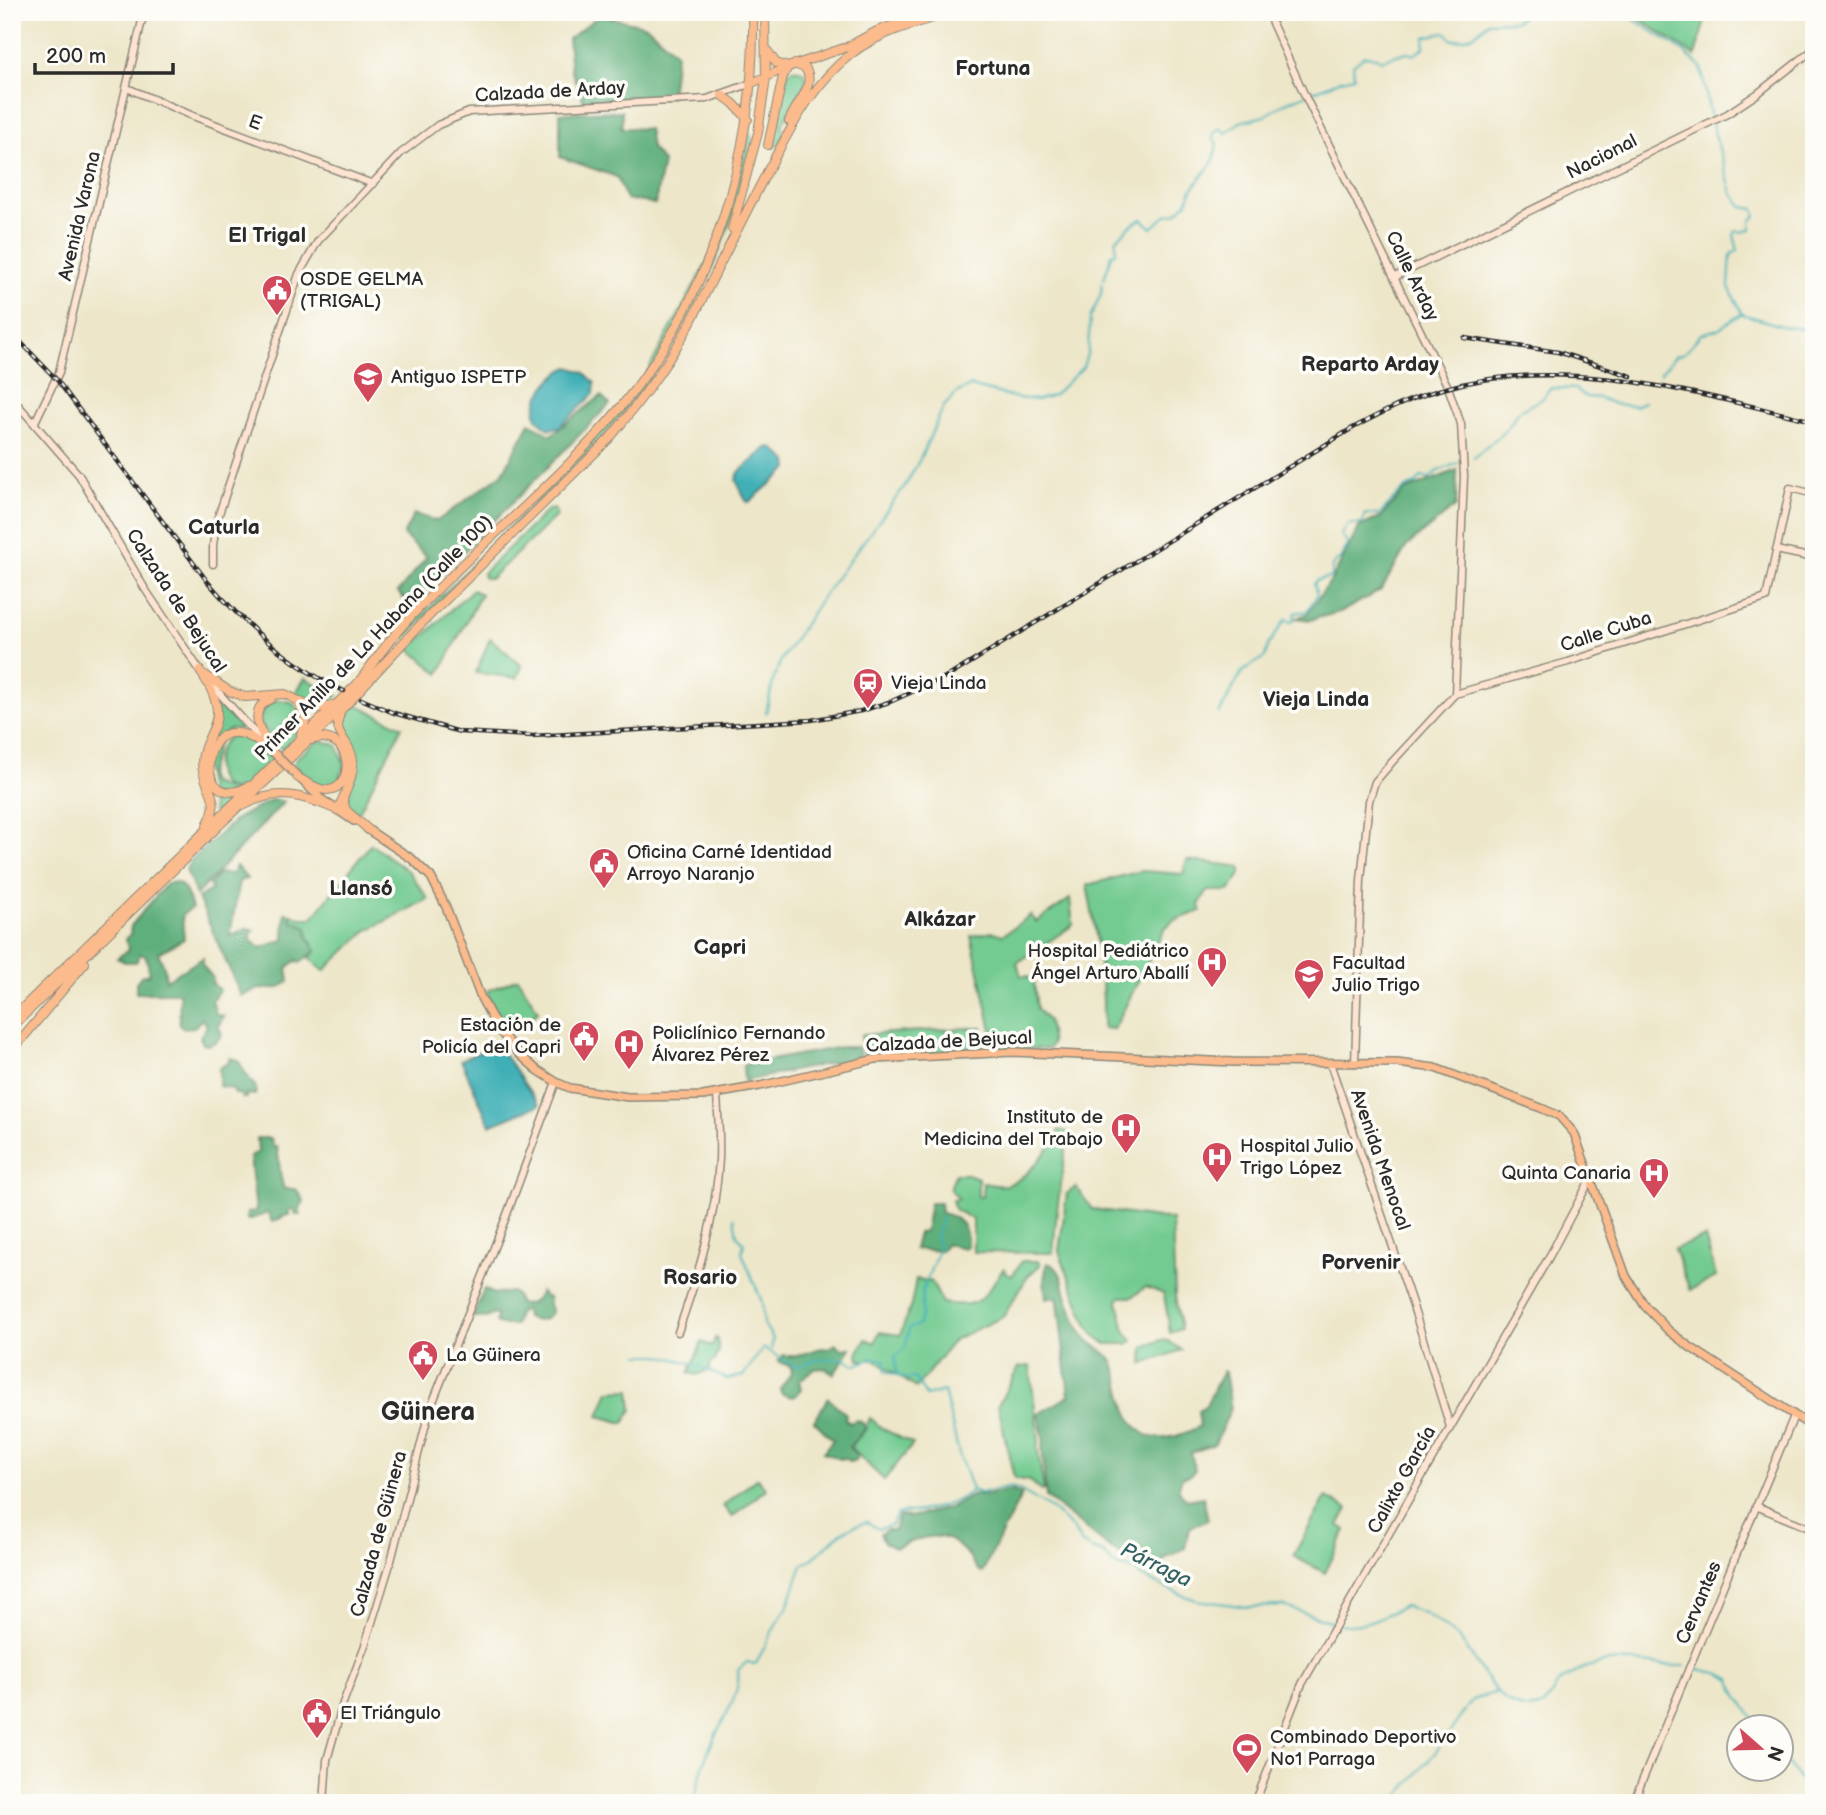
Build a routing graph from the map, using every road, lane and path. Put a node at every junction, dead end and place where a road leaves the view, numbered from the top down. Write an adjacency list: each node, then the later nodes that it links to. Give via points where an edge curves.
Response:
1 (144, 12): 12 (street, Avenida Varona)
2 (753, 12): 11 (highway, Primer Anillo de La Habana (Calle 100))
3 (765, 12): 7 (highway)
4 (929, 12): 9 (highway)
5 (954, 12): 17 (highway, via 890,32 852,53 824,78)
6 (1267, 12): 22 (street, Calle Arday)
7 (766, 47): 9 (highway, via 776,63); 10 (highway)
8 (1814, 50): 22 (street, Nacional, via 1714,120)
9 (792, 66): 10 (highway); 17 (highway, via 806,69 810,79); 18 (highway, via 783,76)
10 (766, 78): 11 (highway); 14 (highway); 16 (highway)
11 (752, 83): 13 (street, Calzada de Arday); 14 (highway, Primer Anillo de La Habana (Calle 100))
12 (127, 89): 20 (street, E); 24 (street, Avenida Varona, via 59,372)
13 (722, 95): 15 (highway); 20 (street, Calzada de Arday, via 688,101 469,112 416,139)
14 (749, 103): 15 (highway, Primer Anillo de La Habana (Calle 100))
15 (747, 118): 16 (highway); 31 (highway, Primer Anillo de La Habana (Calle 100), via 714,245 685,308 634,390 576,456 404,624)
16 (758, 134): 18 (highway); 21 (highway)
17 (787, 134): 19 (highway)
18 (768, 145): 19 (highway)
19 (778, 152): 21 (highway)
20 (373, 184): 28 (street, Calzada de Arday, via 318,241 299,274 218,520)
21 (724, 252): 31 (highway, Primer Anillo de La Habana (Calle 100), via 665,366 625,420)
22 (1395, 277): 30 (street, Calle Arday, via 1461,424 1464,476)
23 (12, 398): 24 (street, Calzada de Bejucal)
24 (35, 422): 29 (street, Calzada de Bejucal, via 79,475 145,589)
25 (1814, 494): 26 (street, via 1790,488)
26 (1776, 550): 27 (street); 30 (street, Calle Cuba, via 1766,598)
27 (1814, 558)
28 (213, 564)
29 (200, 671): 31 (highway, via 245,698 285,694 320,709); 34 (street, Calzada de Bejucal); 41 (highway, via 217,713 202,760 214,808)
30 (1455, 694): 47 (street, via 1379,778 1370,795 1361,880)
31 (344, 702): 32 (highway, Primer Anillo de La Habana (Calle 100)); 33 (highway, Primer Anillo de La Habana (Calle 100)); 37 (highway, via 337,726 353,763)
32 (303, 745): 36 (highway, via 321,737 334,740 345,755 346,773 339,785 327,790); 39 (highway, Primer Anillo de La Habana (Calle 100))
33 (291, 748): 34 (highway, via 304,728 304,711 288,698 273,698 262,704 256,719); 35 (highway, Primer Anillo de La Habana (Calle 100))
34 (272, 752): 35 (highway, via 236,732 222,738 210,755 212,780 226,791 244,789); 36 (main road, Calzada de Bejucal, bridge)
35 (264, 774): 41 (highway, Primer Anillo de La Habana (Calle 100))
36 (295, 774): 38 (main road, Calzada de Bejucal)
37 (342, 799): 38 (highway); 40 (highway, via 346,810)
38 (337, 810): 39 (highway, via 283,794 261,797); 40 (main road, Calzada de Bejucal)
39 (231, 814): 42 (highway, Primer Anillo de La Habana (Calle 100))
40 (370, 831): 48 (main road, Calzada de Bejucal, via 431,877 488,1014 519,1054)
41 (201, 834): 43 (highway, Primer Anillo de La Habana (Calle 100))
42 (136, 906): 44 (highway); 45 (highway)
43 (12, 1018)
44 (12, 1027)
45 (12, 1051)
46 (1330, 1063): 47 (main road, Calzada de Bejucal); 49 (main road, Calzada de Bejucal, via 1049,1053 920,1056 867,1061); 54 (street, Avenida Menocal)
47 (1355, 1063): 50 (main road, Calzada de Bejucal, via 1424,1065 1550,1112 1574,1133)
48 (556, 1082): 49 (main road, Calzada de Bejucal, via 628,1097); 57 (street, Calzada de Güinera, via 429,1412 390,1561 327,1760)
49 (717, 1094): 51 (street, via 719,1158 712,1217 699,1274)
50 (1590, 1180): 52 (main road, Calzada de Bejucal, via 1626,1276 1645,1306 1690,1347); 54 (street, Calixto García)
51 (678, 1332)
52 (1794, 1416): 53 (main road, Calzada de Bejucal); 55 (street, Cervantes)
53 (1813, 1425)
54 (1451, 1426): 58 (street, Calixto García, via 1302,1684)
55 (1756, 1506): 56 (street); 59 (street, Cervantes)
56 (1814, 1530)
57 (324, 1803)
58 (1255, 1803)
59 (1633, 1803)

